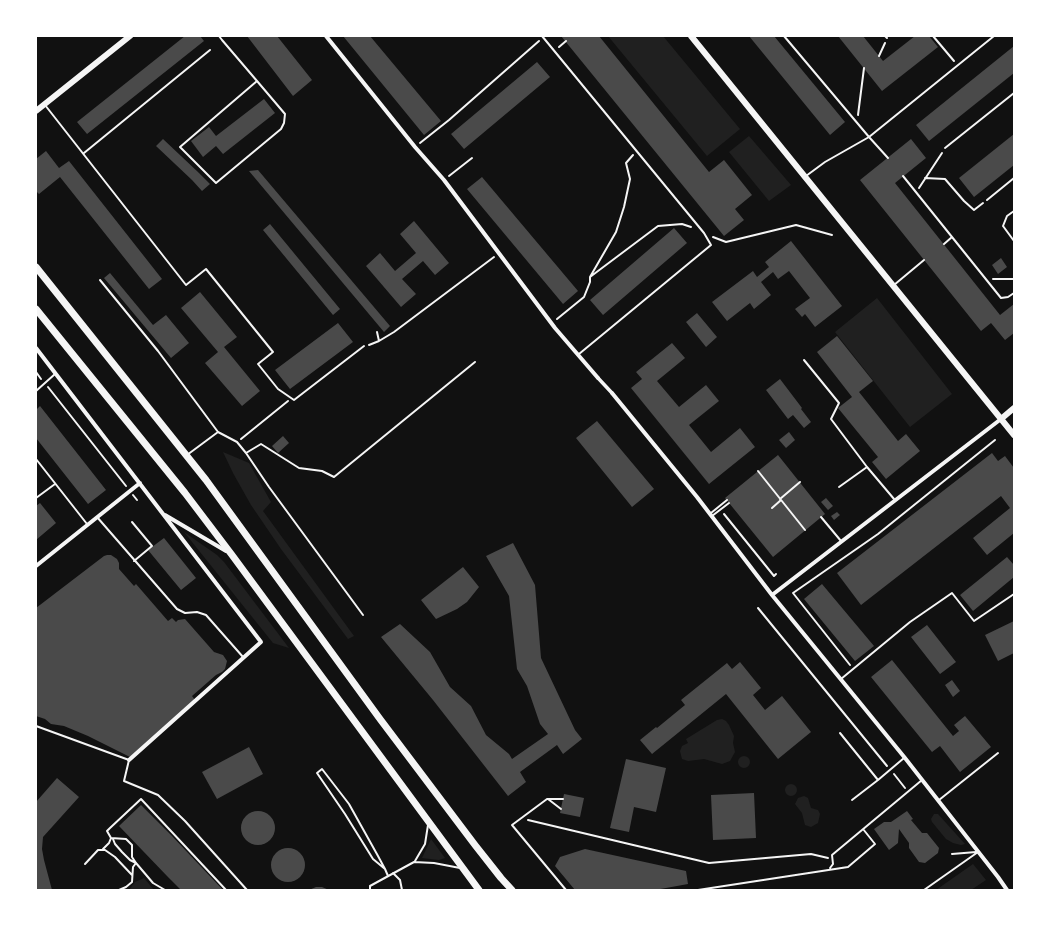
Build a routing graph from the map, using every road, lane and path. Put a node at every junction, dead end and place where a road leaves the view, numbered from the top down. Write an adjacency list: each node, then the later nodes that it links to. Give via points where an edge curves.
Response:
1 (130, 36): 18 (main road)
2 (219, 36): 16 (lane)
3 (326, 36): 22 (street)
4 (691, 36): 29 (main road)
5 (784, 36): 20 (lane)
6 (933, 36): 14 (path)
7 (994, 36): 14 (lane)
8 (543, 37): 12 (lane); 22 (path)
9 (886, 37): 13 (path)
10 (566, 41): 12 (path)
11 (210, 50): 25 (lane)
12 (554, 50): 24 (lane)
13 (879, 56)
14 (957, 66): 21 (lane)
15 (864, 68): 20 (path)
16 (258, 81): 16 (lane, via 180,147 216,183 281,129 284,123 285,114)
17 (1014, 93): 23 (lane)
18 (45, 104): 19 (main road); 25 (lane)
19 (36, 111)
20 (857, 122): 21 (lane)
21 (868, 137): 27 (lane); 29 (lane)
22 (415, 147): 32 (street)
23 (945, 148): 30 (path)
24 (636, 151): 36 (lane); 44 (path, via 626,164 630,179 616,232)
25 (84, 153): 64 (lane, via 186,285 206,269 273,352 258,364 278,390)
26 (472, 158): 32 (path)
27 (888, 158)
28 (903, 176): 33 (lane)
29 (805, 177): 48 (main road)
30 (925, 178): 33 (path); 34 (path, via 945,180 974,210)
31 (1014, 178): 34 (lane)
32 (444, 180): 41 (street)
33 (916, 192): 38 (lane)
34 (987, 200)
35 (1014, 211): 39 (lane, via 1007,216 1003,226)
36 (704, 233): 37 (path, via 726,242 796,225); 44 (path, via 682,224 658,226); 56 (lane, via 712,245)
37 (832, 235)
38 (952, 238): 40 (lane); 47 (lane)
39 (1014, 241)
40 (944, 244)
41 (498, 254): 51 (street); 53 (path)
42 (924, 260): 48 (lane)
43 (36, 268): 72 (main road)
44 (590, 277): 51 (path, via 584,297)
45 (1014, 279): 47 (path)
46 (100, 280): 67 (lane, via 158,351)
47 (986, 280): 49 (lane, via 1001,298)
48 (893, 286): 66 (main road)
49 (1014, 293)
50 (36, 309): 95 (main road)
51 (552, 324): 56 (street)
52 (377, 332): 53 (path)
53 (379, 341): 54 (path)
54 (364, 346): 64 (lane)
55 (36, 348): 59 (street)
56 (578, 355): 60 (street)
57 (804, 360): 74 (lane, via 839,403 831,419)
58 (475, 362): 71 (lane, via 334,477 322,471 299,468 261,444)
59 (56, 373): 61 (lane); 77 (street)
60 (598, 378): 63 (street)
61 (45, 383): 62 (lane); 80 (path)
62 (36, 391)
63 (612, 393): 88 (street)
64 (294, 400): 70 (path, via 289,400)
65 (1014, 408): 66 (main road)
66 (1001, 419): 68 (main road); 82 (street)
67 (218, 432): 70 (lane); 72 (lane)
68 (1014, 435)
69 (995, 440): 104 (path, via 878,534 793,593)
70 (237, 442): 71 (lane)
71 (246, 453): 102 (lane)
72 (187, 456): 144 (main road, via 380,719)
73 (36, 459): 78 (lane)
74 (867, 467): 79 (lane); 82 (lane)
75 (758, 471): 84 (path)
76 (800, 482): 84 (path)
77 (140, 483): 80 (street); 87 (street)
78 (55, 484): 81 (lane); 92 (lane)
79 (839, 488)
80 (130, 491): 83 (path); 89 (street)
81 (36, 498)
82 (894, 499): 94 (street)
83 (137, 500)
84 (781, 500): 85 (path); 93 (path)
85 (772, 508)
86 (720, 509): 88 (lane); 88 (lane, via 728,501); 98 (path, via 774,576)
87 (163, 514): 95 (street); 103 (street, via 261,642)
88 (711, 515): 100 (street)
89 (97, 517): 92 (street); 96 (lane)
90 (821, 517): 94 (lane)
91 (132, 522): 96 (lane, via 152,546)
92 (88, 525): 97 (street)
93 (805, 530)
94 (841, 542): 100 (street)
95 (232, 555): 121 (main road)
96 (134, 560): 103 (lane, via 177,609 185,613 197,612 206,616)
97 (36, 566)
98 (776, 574)
99 (1014, 594): 104 (lane, via 974,621 952,593 910,622)
100 (772, 595): 105 (street)
101 (758, 608): 111 (path)
102 (362, 615)
103 (243, 658): 110 (street)
104 (853, 669): 105 (lane)
105 (841, 679): 109 (street)
106 (36, 726): 110 (lane)
107 (840, 733): 112 (lane)
108 (998, 753): 118 (lane)
109 (905, 758): 111 (lane); 113 (street)
110 (129, 760): 140 (lane, via 124,781 158,795)
111 (890, 770): 112 (lane); 114 (path)
112 (878, 780): 117 (lane)
113 (922, 780): 114 (lane); 118 (street)
114 (908, 792): 122 (lane)
115 (547, 799): 116 (lane); 119 (lane); 120 (lane)
116 (563, 799)
117 (852, 800)
118 (938, 800): 125 (street)
119 (561, 809)
120 (521, 818): 127 (path, via 709,863 811,854); 145 (lane, via 512,825)
121 (429, 822): 128 (lane, via 426,844); 131 (main road)
122 (863, 829): 127 (lane, via 832,855); 133 (lane, via 876,844 848,867)
123 (112, 838): 124 (path); 129 (path, via 122,852); 129 (path, via 126,839 132,845 132,856); 139 (path, via 107,831 141,799)
124 (102, 850): 130 (path, via 98,850); 135 (path, via 115,857)
125 (978, 852): 126 (lane); 147 (lane); 148 (street)
126 (952, 854)
127 (833, 859): 133 (lane)
128 (414, 862): 131 (lane); 134 (lane)
129 (136, 863): 135 (path); 138 (path, via 153,883)
130 (85, 864)
131 (463, 868): 143 (main road)
132 (385, 869): 132 (lane, via 349,804 322,769 317,773 373,859); 136 (lane)
133 (829, 869): 146 (lane)
134 (393, 873): 136 (lane); 142 (lane, via 400,880)
135 (132, 875): 137 (path, via 132,882)
136 (388, 876): 141 (lane, via 370,886)
137 (119, 890)
138 (165, 890)
139 (226, 890)
140 (247, 890)
141 (370, 890)
142 (402, 890)
143 (479, 890)
144 (512, 890)
145 (566, 890)
146 (698, 890)
147 (924, 890)
148 (1007, 890)

